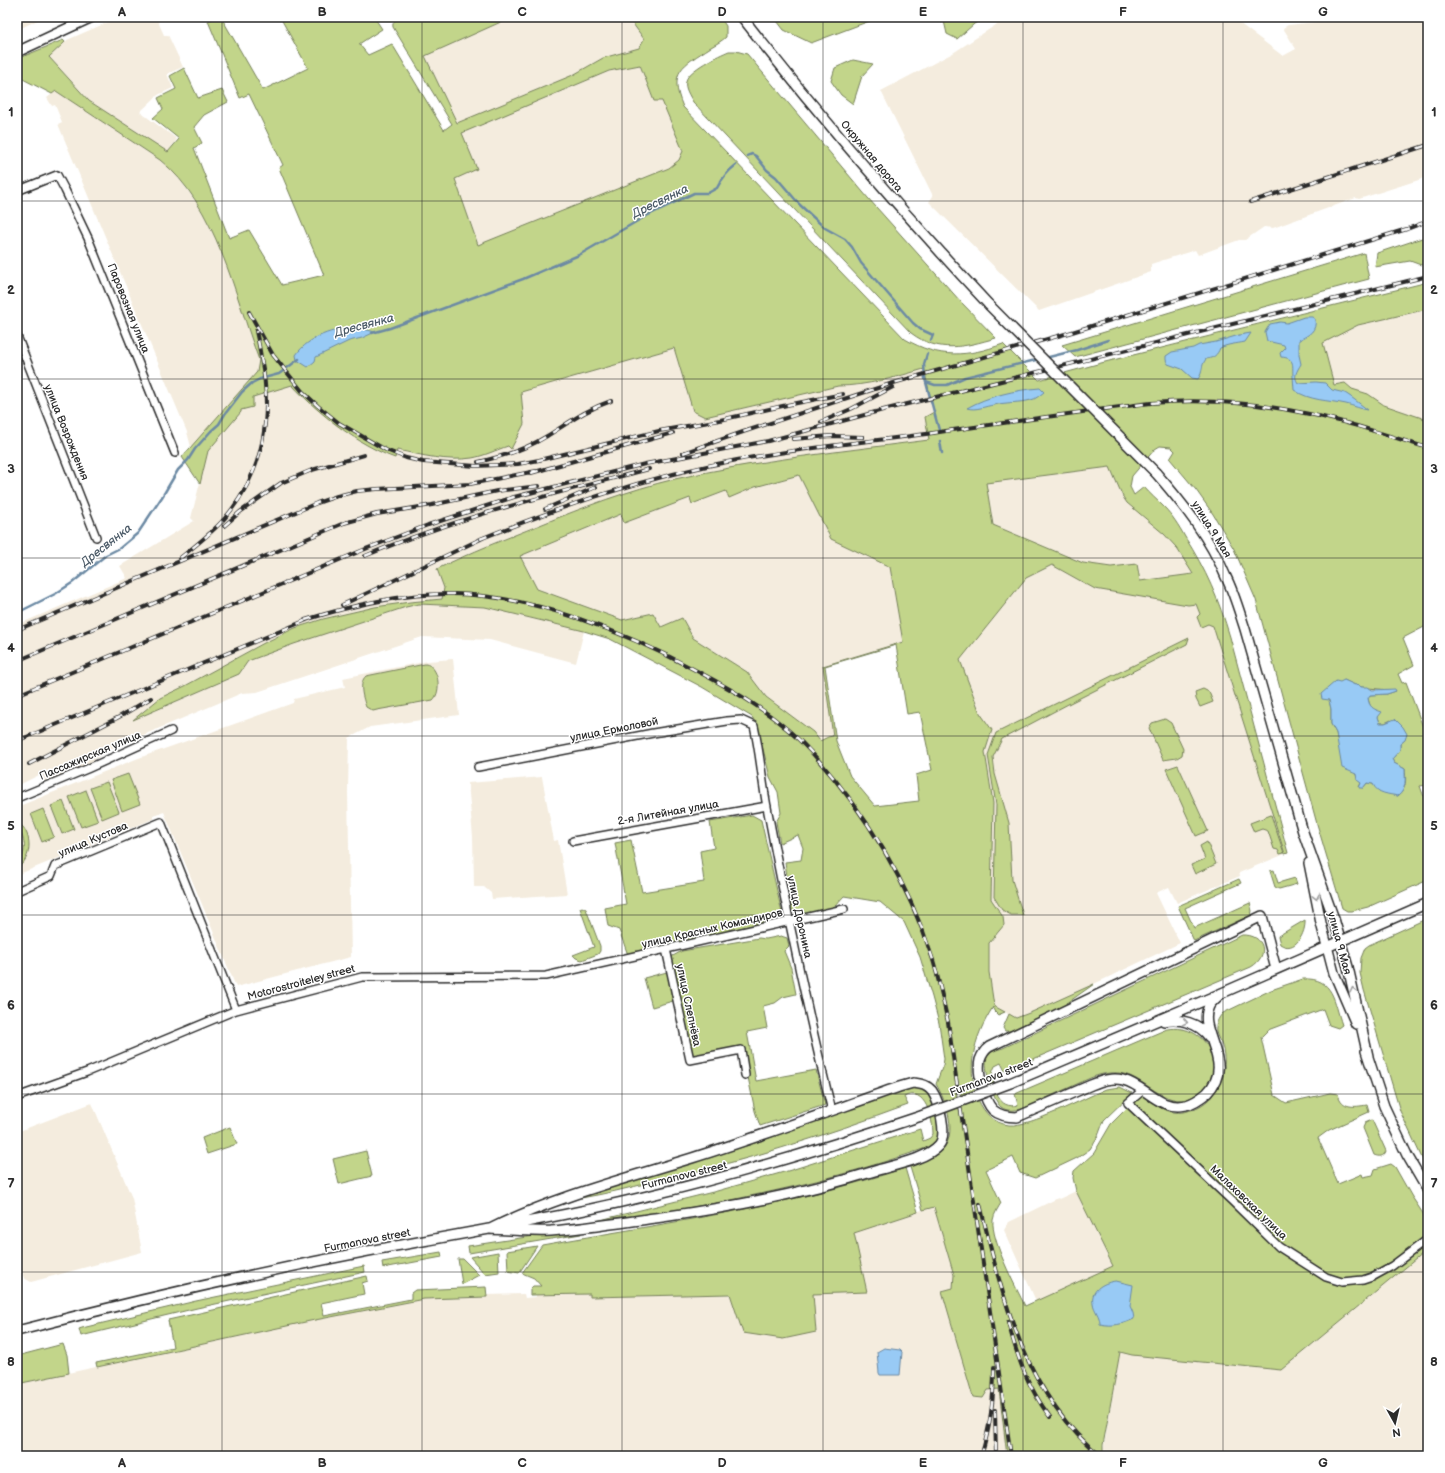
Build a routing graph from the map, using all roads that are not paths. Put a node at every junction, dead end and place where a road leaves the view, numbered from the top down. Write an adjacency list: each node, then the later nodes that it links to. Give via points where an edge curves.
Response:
1 (92, 17): 3 (main road)
2 (742, 17): 5 (main road, Окружная дорога, via 861,162 929,241)
3 (17, 52)
4 (17, 191): 7 (street, Паровозная улица, via 56,174 88,238)
5 (989, 305): 14 (main road, улица 9 Мая, bridge, via 1156,473 1204,535 1226,577 1245,629)
6 (17, 336): 8 (street, улица Возрождения)
7 (176, 453)
8 (96, 537)
9 (754, 726): 11 (street, улица Ермоловой, via 741,720 728,721); 13 (street, улица Доронина)
10 (171, 731): 12 (street, Пассажирская улица)
11 (478, 767)
12 (17, 798)
13 (767, 806): 15 (street, 2-я Литейная улица); 19 (street, улица Доронина)
14 (1303, 832): 20 (main road, улица 9 Мая); 21 (main road, улица 9 Мая, one-way to 21)
15 (573, 841)
16 (17, 891): 26 (street, улица Кустова, via 51,876 55,866 161,822)
17 (1428, 903): 20 (main road, Furmanova street)
18 (844, 909): 19 (street, улица Красных Командиров)
19 (790, 921): 22 (street, улица Красных Командиров); 33 (street, улица Доронина)
20 (1341, 942): 21 (main road, Furmanova street); 29 (main road, улица 9 Мая, one-way to 20)
21 (1328, 947): 24 (main road, Furmanova street); 29 (main road, улица 9 Мая, via 1334,973)
22 (666, 949): 23 (street, улица Красных Командиров); 30 (street, улица Слепнёва, via 690,1060 741,1050)
23 (607, 963): 26 (street, Motorostroiteley street, via 546,976 362,977)
24 (1276, 969): 25 (main road, Furmanova street); 31 (main road, via 1262,916 989,1047 980,1059 981,1079 988,1103 1000,1115 1010,1117 1026,1114 1102,1080 1122,1079)
25 (1222, 993): 27 (main road, Furmanova street); 28 (main road, via 1209,1006 1207,1014 1208,1031)
26 (236, 1010): 32 (street, Motorostroiteley street)
27 (1151, 1024): 28 (main road, one-way to 28, via 1168,1021 1189,1022 1199,1026); 36 (main road, Furmanova street, bridge, via 1010,1083 852,1139 656,1194)
28 (1213, 1041): 31 (main road, via 1218,1071 1215,1082 1201,1098 1180,1106 1171,1106)
29 (1368, 1056): 34 (main road, улица 9 Мая, via 1387,1113)
30 (745, 1075)
31 (1143, 1090): 39 (street, Малаховская улица, via 1128,1103 1271,1240 1326,1277 1342,1282 1372,1277 1392,1266)
32 (17, 1098)
33 (832, 1111): 35 (main road); 37 (main road, via 899,1087 913,1083 921,1084 927,1086 937,1102 943,1130 941,1143 927,1154 827,1185 698,1212)
34 (1428, 1191)
35 (572, 1195): 36 (main road, via 567,1199 566,1205); 38 (main road)
36 (574, 1212): 37 (main road, via 569,1222); 38 (main road, Furmanova street)
37 (576, 1228): 38 (main road, via 524,1231)
38 (490, 1229): 40 (main road, Furmanova street, via 368,1251 157,1296)
39 (1428, 1239)
40 (17, 1331)

